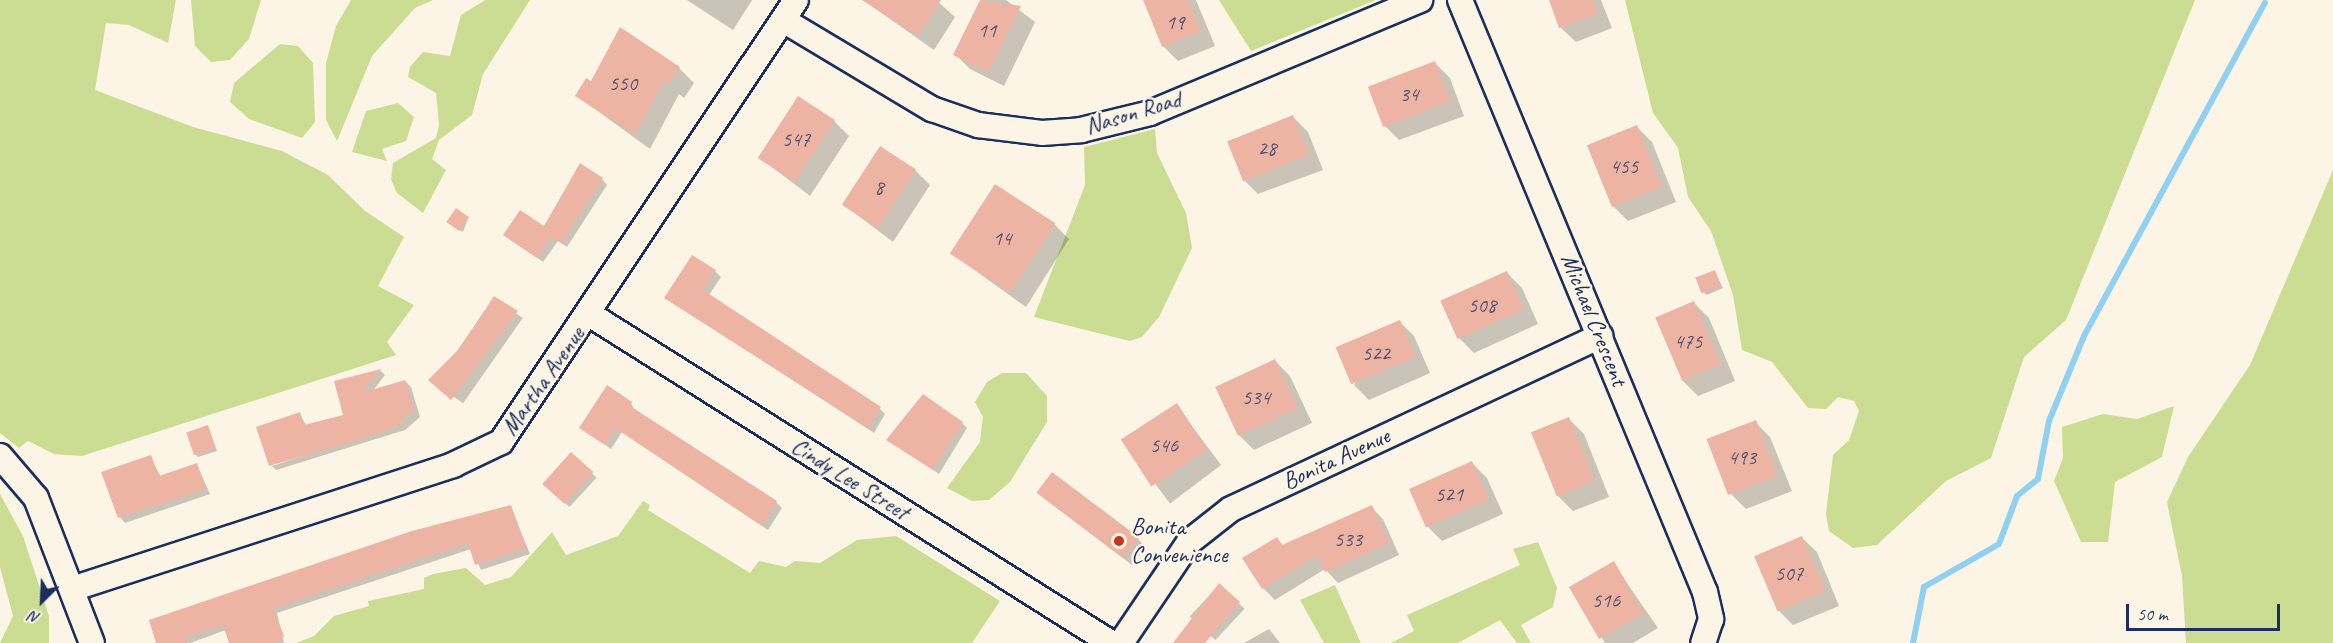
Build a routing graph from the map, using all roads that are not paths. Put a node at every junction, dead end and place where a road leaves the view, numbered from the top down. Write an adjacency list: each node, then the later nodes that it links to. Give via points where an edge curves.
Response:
1 (796, 0): 4 (street, Martha Avenue)
2 (1420, 0): 4 (street, Nason Road, via 1150,114 1089,129 1042,133 978,125 932,109)
3 (1460, 0): 6 (street, Michael Crescent)
4 (783, 20): 5 (street, Martha Avenue)
5 (589, 314): 8 (street, Martha Avenue, via 508,434 486,452); 10 (street, Cindy Lee Street)
6 (1600, 336): 11 (street, Bonita Avenue, via 1222,515 1190,542); 12 (street, Michael Crescent, via 1705,592 1711,619)
7 (0, 456): 8 (street, via 36,498)
8 (72, 589): 9 (street)
9 (92, 643)
10 (1112, 643)
11 (1120, 643)
12 (1703, 643)

